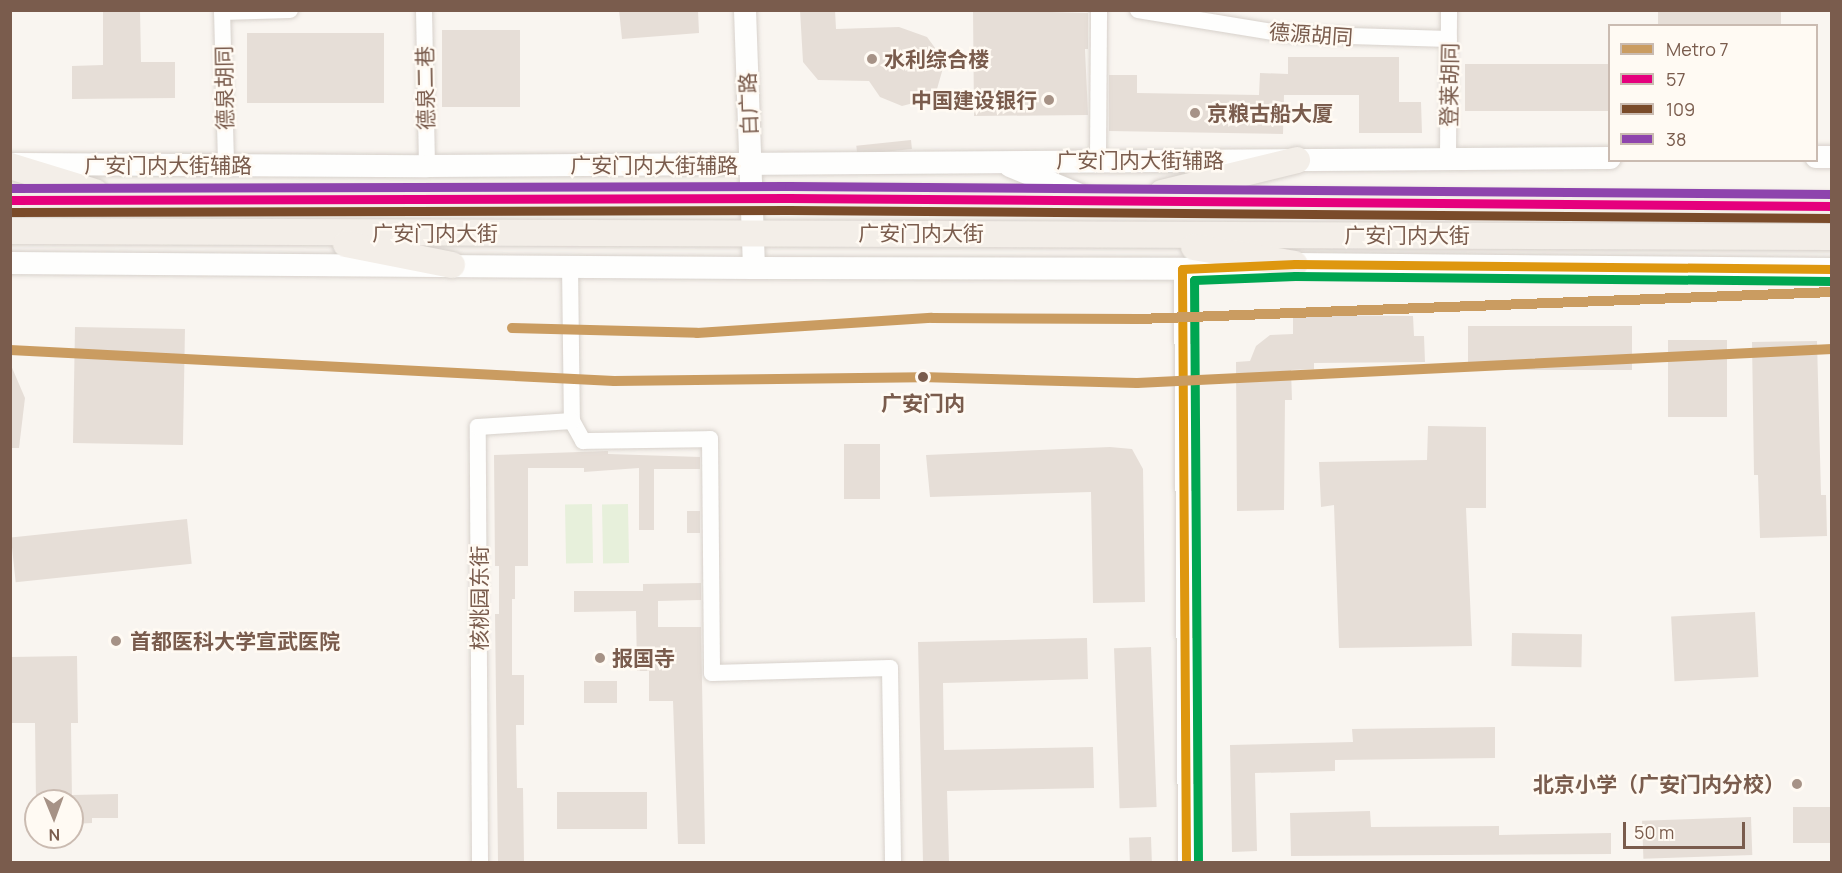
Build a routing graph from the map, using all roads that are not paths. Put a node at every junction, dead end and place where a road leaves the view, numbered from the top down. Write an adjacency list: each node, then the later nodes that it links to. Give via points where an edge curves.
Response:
1 (290, 10): 7 (street)
2 (424, 10): 17 (street, 德泉二巷)
3 (745, 10): 14 (street, 白广路)
4 (1099, 10): 12 (street)
5 (1138, 10): 8 (street, 德源胡同, via 1284,34)
6 (1449, 10): 8 (street, 登莱胡同)
7 (222, 11): 16 (street, 德泉胡同)
8 (1449, 39): 10 (street, 登莱胡同)
9 (1608, 158): 10 (street)
10 (1448, 159): 13 (street)
11 (993, 160): 12 (street, 广安门内大街辅路); 14 (street, 广安门内大街辅路); 21 (street, 广安门内大街)
12 (1098, 160): 13 (street, 广安门内大街辅路)
13 (1297, 160): 22 (main road)
14 (749, 164): 17 (street, 广安门内大街辅路); 18 (street, 白广路)
15 (10, 165): 16 (street, 广安门内大街辅路); 20 (main road)
16 (226, 165): 17 (street, 广安门内大街辅路)
17 (427, 166)
18 (751, 198): 20 (main road, 广安门内大街); 21 (main road, 广安门内大街); 26 (street, 白广路)
19 (10, 200): 20 (main road, 广安门内大街)
20 (121, 200)
21 (1097, 202): 22 (main road, 广安门内大街)
22 (1124, 203): 23 (main road, 广安门内大街)
23 (1832, 206)
24 (10, 231): 25 (main road, 广安门内大街)
25 (293, 233): 26 (main road, 广安门内大街); 31 (main road)
26 (753, 233): 27 (main road, 广安门内大街); 33 (street, 白广路)
27 (1126, 235): 28 (main road, 广安门内大街); 30 (main road)
28 (1832, 237)
29 (10, 262): 31 (street)
30 (1295, 264): 34 (street, 广安门内大街); 35 (street, 广安门内大街)
31 (452, 265): 32 (street)
32 (570, 265): 33 (street); 36 (street)
33 (754, 268): 34 (street)
34 (1182, 268): 39 (street)
35 (1832, 269)
36 (572, 421): 37 (street, 核桃园东街, via 478,427); 38 (street, via 583,441 710,439 712,673 890,668)
37 (480, 862)
38 (893, 862)
39 (1186, 862)

